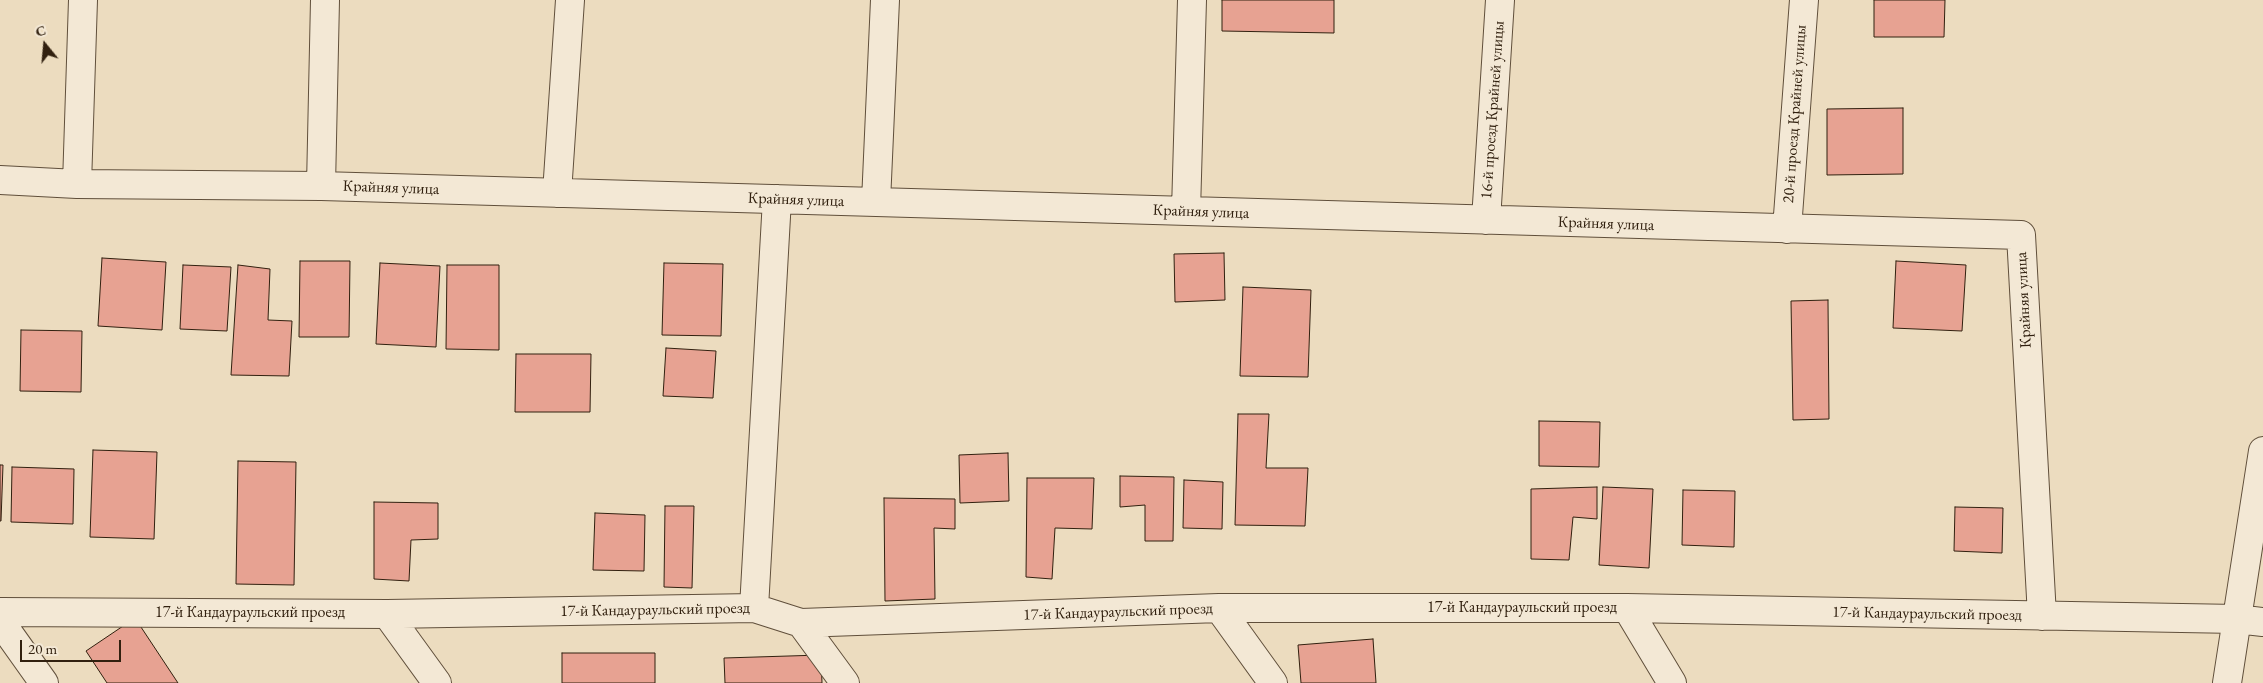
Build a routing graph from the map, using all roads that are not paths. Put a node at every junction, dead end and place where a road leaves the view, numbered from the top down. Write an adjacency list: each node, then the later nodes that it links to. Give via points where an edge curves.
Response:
1 (83, 0): 9 (street)
2 (325, 0): 10 (street)
3 (570, 0): 11 (street)
4 (885, 0): 13 (street)
5 (1192, 0): 14 (street)
6 (1500, 0): 15 (street, 16-й проезд Крайней улицы)
7 (1804, 0): 16 (street, 20-й проезд Крайней улицы)
8 (0, 180): 9 (street, Крайняя улица)
9 (77, 184): 10 (street, Крайняя улица)
10 (321, 186): 11 (street, Крайняя улица)
11 (557, 193): 12 (street, Крайняя улица)
12 (777, 199): 13 (street, Крайняя улица); 18 (street)
13 (876, 202): 14 (street, Крайняя улица)
14 (1186, 211): 15 (street, Крайняя улица)
15 (1486, 220): 16 (street, Крайняя улица)
16 (1787, 229): 23 (street, Крайняя улица, via 2021,235)
17 (2263, 451): 25 (street)
18 (754, 608): 22 (street, 17-й Кандаураульский проезд); 26 (street, 17-й Кандаураульский проезд)
19 (1219, 608): 20 (street, 17-й Кандаураульский проезд); 26 (street, 17-й Кандаураульский проезд); 30 (street)
20 (1627, 608): 23 (street, 17-й Кандаураульский проезд); 31 (street)
21 (0, 612): 22 (street, 17-й Кандаураульский проезд)
22 (387, 614): 28 (street)
23 (2042, 616): 25 (street, 17-й Кандаураульский проезд)
24 (0, 620): 27 (street)
25 (2250, 620): 32 (street)
26 (800, 623): 29 (street)
27 (44, 683)
28 (437, 683)
29 (845, 683)
30 (1273, 683)
31 (1672, 683)
32 (2227, 683)

